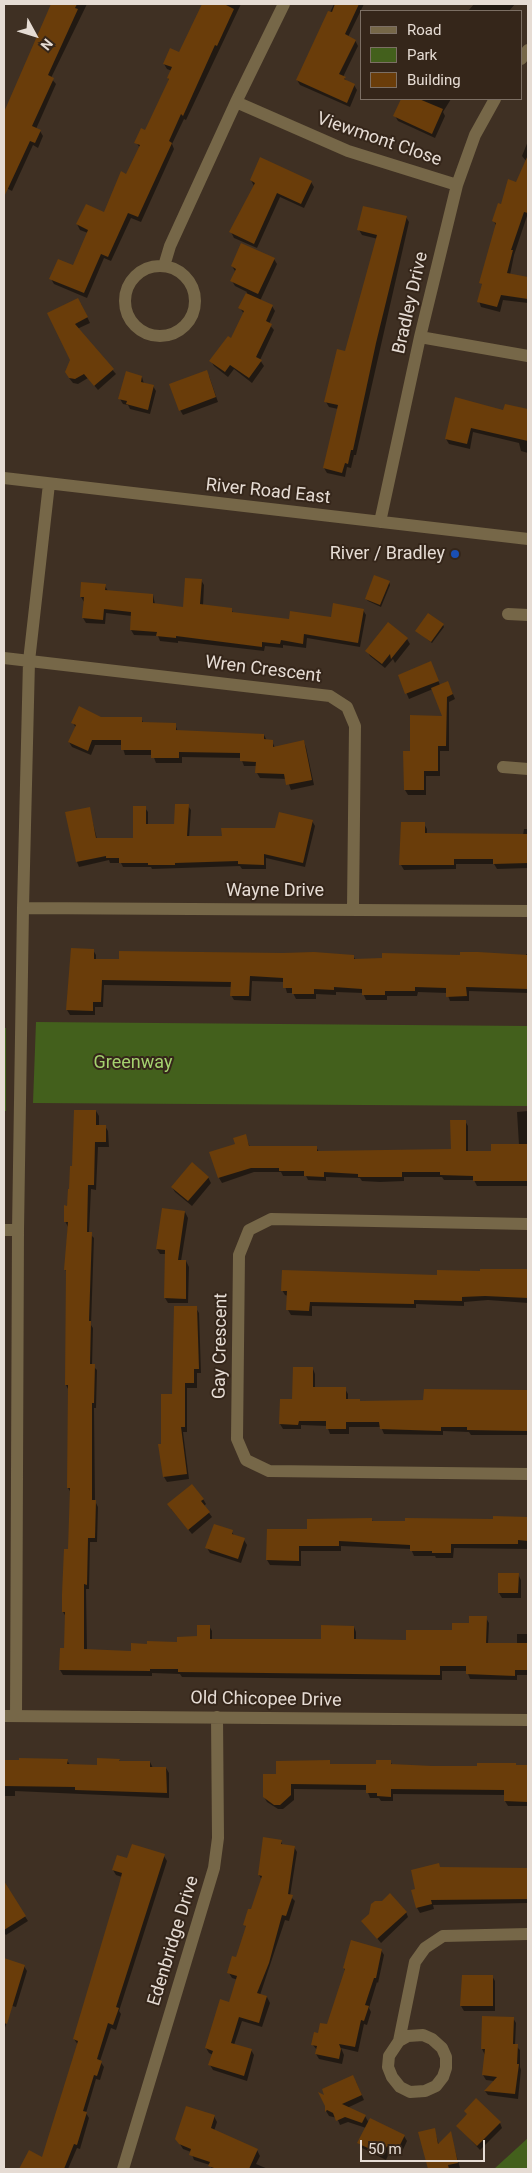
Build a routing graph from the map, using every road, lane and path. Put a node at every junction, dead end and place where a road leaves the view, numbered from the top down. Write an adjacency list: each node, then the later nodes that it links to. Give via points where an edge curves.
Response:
1 (284, 4): 3 (street)
2 (494, 100): 4 (street, Bradley Drive, via 475,135)
3 (236, 102): 4 (street, Viewmont Close, via 348,151); 5 (street, via 170,246)
4 (457, 185): 6 (street, Bradley Drive)
5 (164, 266): 5 (street, via 141,271 132,280 125,296 126,314 132,324 153,336 170,335 184,326 195,306 187,280 175,269)
6 (420, 337): 7 (street); 10 (street, Bradley Drive)
7 (528, 356)
8 (4, 478): 9 (street, River Road East)
9 (49, 484): 10 (street, River Road East); 15 (street)
10 (380, 522): 11 (street, River Road East)
11 (528, 539)
12 (508, 614): 13 (street)
13 (528, 615)
14 (4, 658): 15 (street, Wren Crescent)
15 (29, 661): 18 (street); 19 (street, Wren Crescent, via 330,696 347,707 355,726)
16 (503, 767): 17 (street)
17 (528, 769)
18 (23, 908): 19 (street, Wayne Drive); 23 (street)
19 (353, 908): 20 (street, Wayne Drive)
20 (528, 911)
21 (528, 1224): 26 (street, Gay Crescent, via 271,1220 249,1230 239,1255 237,1439 246,1460 269,1471)
22 (4, 1230): 23 (street)
23 (18, 1230): 25 (street)
24 (4, 1473): 25 (street)
25 (17, 1473): 27 (street)
26 (528, 1474)
27 (10, 1716): 28 (street, Old Chicopee Drive)
28 (217, 1717): 29 (street, Old Chicopee Drive); 32 (street, Edenbridge Drive, via 218,1838 214,1868)
29 (528, 1720)
30 (528, 1934): 31 (street, via 443,1936 425,1948 416,1962)
31 (399, 2041): 31 (street, via 389,2056 388,2067 400,2087 410,2092 436,2086 446,2068 442,2048 423,2035 408,2036)
32 (123, 2169)

